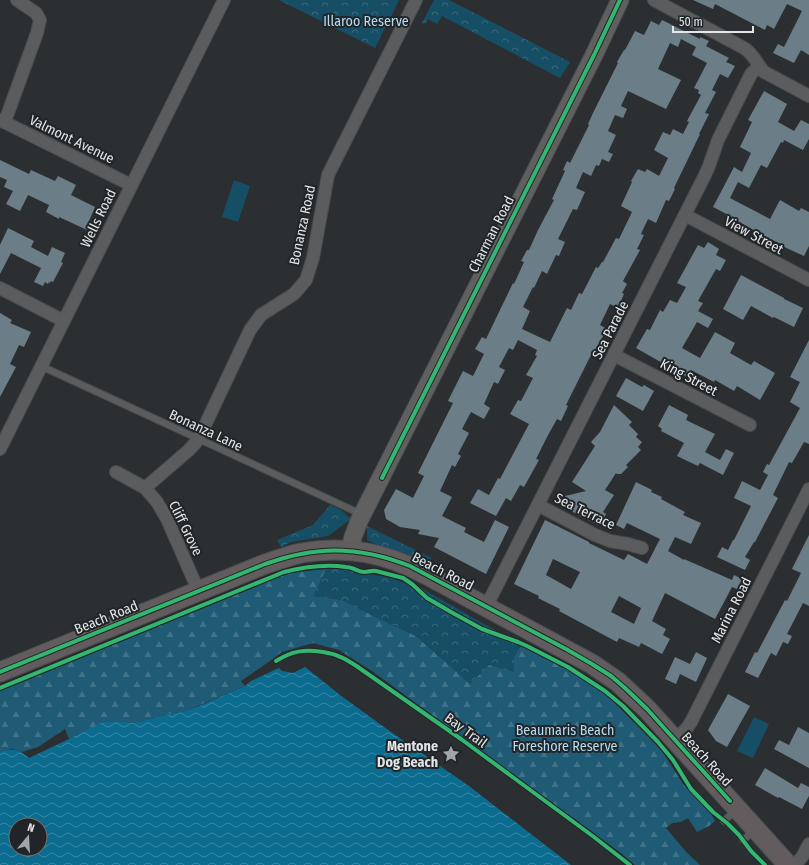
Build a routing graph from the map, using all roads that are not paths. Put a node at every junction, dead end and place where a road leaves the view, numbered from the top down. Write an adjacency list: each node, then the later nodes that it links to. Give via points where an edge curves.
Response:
1 (18, 0): 8 (street, via 36,13 40,20 8,113)
2 (224, 0): 9 (street, Wells Road)
3 (416, 0): 17 (street, Bonanza Road, via 328,174 313,258 306,280 294,294 260,315 250,330)
4 (620, 0): 23 (main road, Charman Road)
5 (654, 0): 6 (street, via 747,49)
6 (759, 66): 7 (street, via 764,72); 10 (street, Sea Parade, via 754,70 718,140 709,166)
7 (809, 96)
8 (2, 121): 9 (street, Valmont Avenue)
9 (131, 185): 13 (street, Wells Road)
10 (685, 215): 11 (street, View Street); 14 (street, Sea Parade)
11 (809, 280)
12 (0, 288): 13 (street)
13 (64, 321): 15 (street, Wells Road)
14 (614, 355): 16 (street, King Street); 22 (street, Sea Parade)
15 (41, 366): 17 (lane, Bonanza Lane); 18 (street, Wells Road)
16 (750, 425)
17 (198, 440): 20 (street, Bonanza Road); 23 (lane, Bonanza Lane)
18 (0, 449)
19 (116, 472): 20 (street, Cliff Grove)
20 (145, 488): 26 (street, Cliff Grove, via 167,519)
21 (809, 489): 29 (street, Marina Road, via 691,722)
22 (538, 505): 24 (street, Sea Terrace, via 610,541); 27 (street, Sea Parade)
23 (362, 515): 25 (main road, Charman Road, via 354,531)
24 (642, 548)
25 (350, 551): 26 (main road, Beach Road, via 327,550 296,555 265,564); 27 (main road, Beach Road, via 401,562)
26 (199, 592): 28 (main road, Beach Road)
27 (486, 607): 29 (main road, Beach Road, via 611,676 648,709)
28 (0, 672)
29 (675, 740): 31 (main road, Beach Road, via 730,815 749,835)
30 (809, 844): 32 (street)
31 (788, 865)
32 (795, 865)

